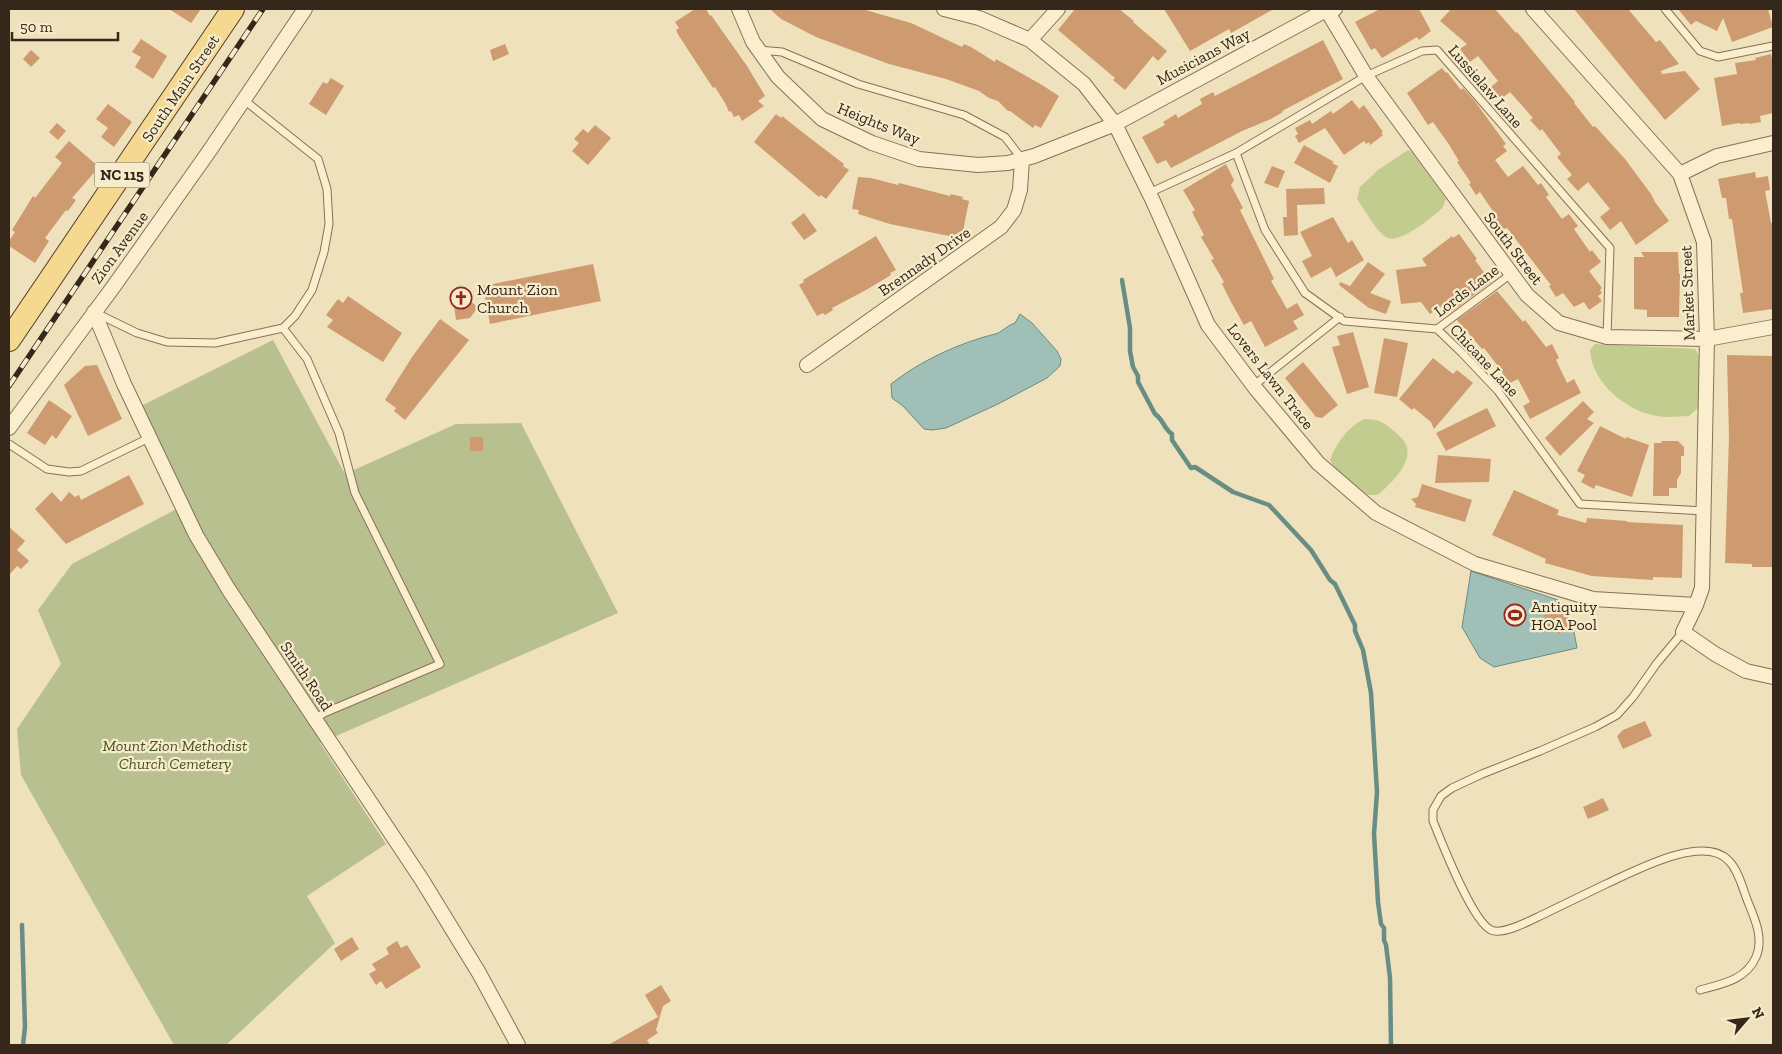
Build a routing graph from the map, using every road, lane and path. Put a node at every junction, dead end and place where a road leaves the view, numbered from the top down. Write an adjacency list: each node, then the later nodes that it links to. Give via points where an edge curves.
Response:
1 (233, 9): 28 (main road, South Main Street / NC 115)
2 (306, 9): 13 (street, Zion Avenue)
3 (739, 9): 11 (street, Heights Way)
4 (944, 9): 9 (street, Lovers Lawn Trace, via 979,18)
5 (1058, 9): 9 (street)
6 (1329, 9): 12 (street, South Street); 14 (street, Musicians Way)
7 (1533, 9): 18 (street, Market Street)
8 (1665, 9): 10 (lane, via 1700,51 1718,57)
9 (1030, 40): 14 (street, Lovers Lawn Trace, via 1084,84)
10 (1773, 46)
11 (758, 50): 17 (lane, via 782,52 858,84 964,115 1004,137); 17 (street, Heights Way, via 778,77 822,119 872,143 919,159 978,165)
12 (1366, 76): 16 (lane, Lussielaw Lane); 20 (street, South Street); 26 (lane, Lussielaw Lane, via 1422,51 1437,50 1610,248)
13 (244, 100): 21 (street, Zion Avenue); 24 (lane, via 318,159 327,190 329,224 312,290)
14 (1116, 124): 17 (street, Heights Way); 19 (street, Lovers Lawn Trace)
15 (1773, 143): 18 (street, via 1717,156)
16 (1236, 153): 19 (lane, Lussielaw Lane); 22 (lane, Chicane Lane, via 1266,230 1304,293)
17 (1022, 160): 29 (street, Brennady Drive, via 1020,190 1014,210 1001,227)
18 (1680, 174): 27 (street, Market Street, via 1704,242)
19 (1149, 193): 30 (street, Lovers Lawn Trace, via 1208,325)
20 (1512, 274): 25 (lane, Lords Lane); 26 (street, South Street, via 1527,295 1558,322)
21 (94, 312): 24 (lane, via 137,333 167,342 215,343); 31 (street, Zion Avenue); 32 (street, Smith Road)
22 (1340, 318): 25 (lane, Chicane Lane, via 1344,321); 30 (lane)
23 (1773, 327): 27 (street, South Street)
24 (283, 328): 38 (lane, via 307,359 340,433 356,493 440,664)
25 (1437, 329): 34 (lane, Chicane Lane, via 1498,391 1580,504)
26 (1607, 337): 27 (street, South Street)
27 (1707, 339): 34 (street, Market Street)
28 (9, 340)
29 (807, 364)
30 (1253, 386): 35 (street, Lovers Lawn Trace, via 1318,463 1376,513 1475,564 1593,599)
31 (9, 428)
32 (149, 438): 33 (lane, via 81,471 70,472 47,469); 38 (street, Smith Road, via 196,534 229,590)
33 (9, 444)
34 (1704, 510): 35 (street, Market Street, via 1702,588)
35 (1696, 605): 36 (street, Market Street)
36 (1683, 632): 37 (street, via 1746,671); 39 (lane, via 1617,715 1452,788 1441,796 1433,810 1433,821 1469,902 1483,924 1492,931 1502,932 1656,861 1685,852 1720,854 1736,872 1753,914 1760,938 1758,953 1744,973 1731,981)
37 (1773, 676)
38 (315, 719): 40 (street, Smith Road, via 422,880)
39 (1700, 990)
40 (518, 1045)

